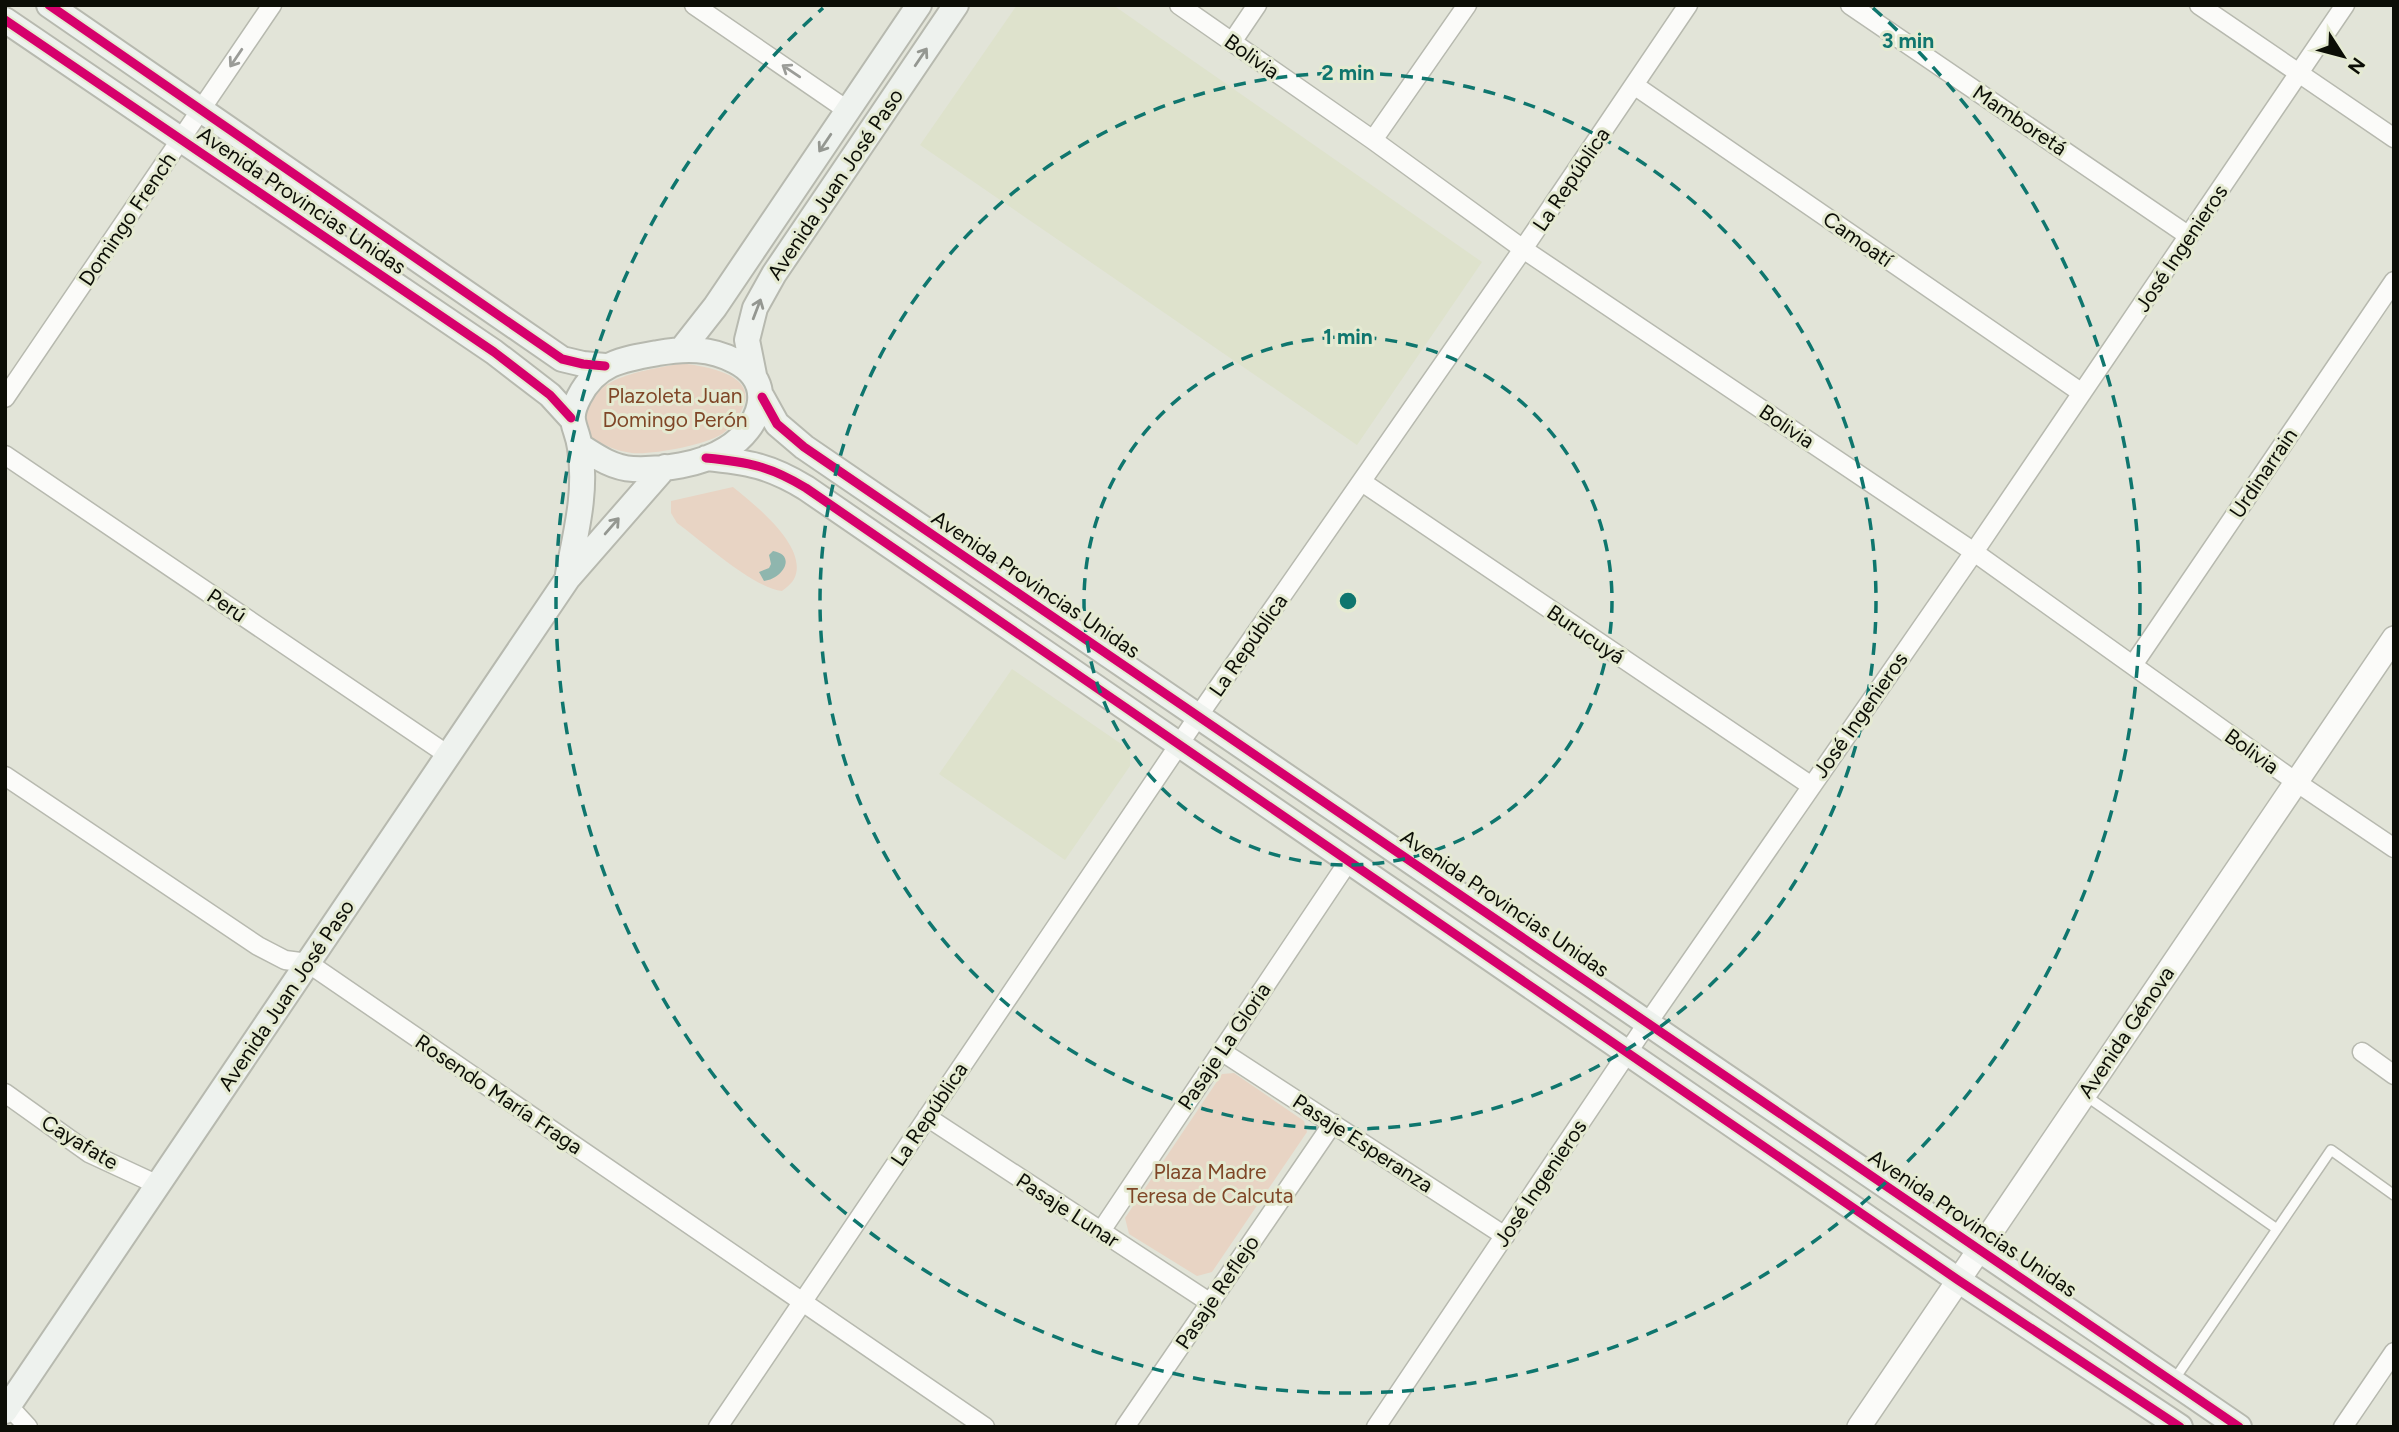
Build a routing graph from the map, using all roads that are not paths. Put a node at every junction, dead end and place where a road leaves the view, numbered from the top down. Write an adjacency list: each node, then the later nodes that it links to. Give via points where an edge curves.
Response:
1 (49, 5): 17 (main road, Avenida Provincias Unidas)
2 (272, 5): 17 (street, Domingo French, one-way to 17)
3 (694, 5): 18 (street, one-way to 3)
4 (919, 5): 18 (main road, Avenida Juan José Paso)
5 (956, 5): 27 (main road, Avenida Juan José Paso, one-way to 5, via 747,340 755,309)
6 (1179, 5): 14 (street, Bolivia)
7 (1257, 5): 14 (street)
8 (1467, 5): 21 (street)
9 (1688, 5): 16 (street, La República)
10 (1850, 5): 22 (street, Mamboretá)
11 (2199, 5): 15 (street)
12 (2345, 5): 15 (street, José Ingenieros)
13 (5, 20): 20 (main road, Avenida Provincias Unidas)
14 (1232, 42): 21 (street, Bolivia)
15 (2299, 73): 19 (street); 22 (street, José Ingenieros)
16 (1634, 85): 23 (street, La República); 28 (street, Camoatí)
17 (200, 110): 20 (street, Domingo French); 26 (main road, Avenida Provincias Unidas, via 562,359)
18 (847, 110): 25 (main road, Avenida Juan José Paso, one-way to 25)
19 (2394, 138)
20 (180, 139): 29 (street, Domingo French); 30 (main road, Avenida Provincias Unidas, via 494,352)
21 (1373, 140): 23 (street, Bolivia)
22 (2189, 236): 28 (street, José Ingenieros)
23 (1523, 248): 35 (street, La República); 36 (street, Bolivia)
24 (2394, 281): 39 (street, Urdinarrain)
25 (682, 349): 26 (main road); 27 (main road, via 721,354 739,363)
26 (605, 366): 30 (main road, via 589,380)
27 (758, 386): 33 (main road, via 755,418 743,436); 40 (main road, Avenida Provincias Unidas, via 777,424 804,447)
28 (2082, 393): 36 (street, José Ingenieros)
29 (5, 398)
30 (571, 418): 31 (main road)
31 (580, 446): 34 (main road, via 604,462 632,469); 37 (main road, Avenida Juan José Paso, via 583,494)
32 (5, 455): 42 (street, Perú)
33 (706, 458): 34 (main road); 41 (main road, via 745,461 781,473)
34 (665, 467): 37 (main road, Avenida Juan José Paso, one-way to 34)
35 (1362, 482): 40 (street, La República); 45 (street, Burucuyá)
36 (1974, 552): 39 (street, Bolivia); 45 (street, José Ingenieros)
37 (568, 578): 42 (main road, Avenida Juan José Paso)
38 (2394, 638): 44 (street, Avenida Génova)
39 (2133, 665): 44 (street, Bolivia)
40 (1199, 715): 41 (street, La República); 49 (main road, Avenida Provincias Unidas)
41 (1179, 745): 47 (main road); 56 (street, La República)
42 (448, 755): 48 (main road, Avenida Juan José Paso)
43 (5, 776): 48 (street, Rosendo María Fraga, via 258,946 285,960)
44 (2296, 782): 46 (street, Bolivia); 55 (street, Avenida Génova)
45 (1811, 785): 49 (street, José Ingenieros)
46 (2394, 848)
47 (1348, 862): 50 (street, Pasaje La Gloria); 51 (main road)
48 (308, 963): 58 (main road, Avenida Juan José Paso); 65 (street, Rosendo María Fraga)
49 (1649, 1023): 51 (street, José Ingenieros); 63 (main road, Avenida Provincias Unidas)
50 (1221, 1051): 57 (street, Pasaje Esperanza); 61 (street, Pasaje La Gloria)
51 (1628, 1052): 62 (street, José Ingenieros); 64 (main road)
52 (2362, 1052): 53 (street)
53 (2394, 1075)
54 (5, 1093): 58 (street, Cayafate, via 89,1153)
55 (2084, 1094): 60 (lane); 63 (street, Avenida Génova)
56 (927, 1117): 61 (street, Pasaje Lunar); 65 (street, La República)
57 (1332, 1124): 62 (street, Pasaje Esperanza); 66 (street, Pasaje Reflejo)
58 (158, 1185): 69 (main road, Avenida Juan José Paso)
59 (2394, 1195): 60 (lane, via 2330,1150)
60 (2277, 1229): 68 (lane)
61 (1101, 1231): 66 (street, Pasaje Lunar)
62 (1505, 1236): 70 (street, José Ingenieros)
63 (1979, 1249): 64 (street, Avenida Génova); 68 (main road, Avenida Provincias Unidas)
64 (1958, 1280): 75 (street, Avenida Génova); 76 (main road)
65 (802, 1302): 72 (street, La República); 73 (street, Rosendo María Fraga)
66 (1209, 1302): 74 (street, Pasaje Reflejo)
67 (2394, 1352): 78 (street)
68 (2173, 1381): 77 (main road, Avenida Provincias Unidas)
69 (7, 1406): 71 (street)
70 (1380, 1425)
71 (28, 1427)
72 (718, 1427)
73 (985, 1427)
74 (1125, 1427)
75 (1860, 1427)
76 (2180, 1427)
77 (2239, 1427)
78 (2343, 1427)

